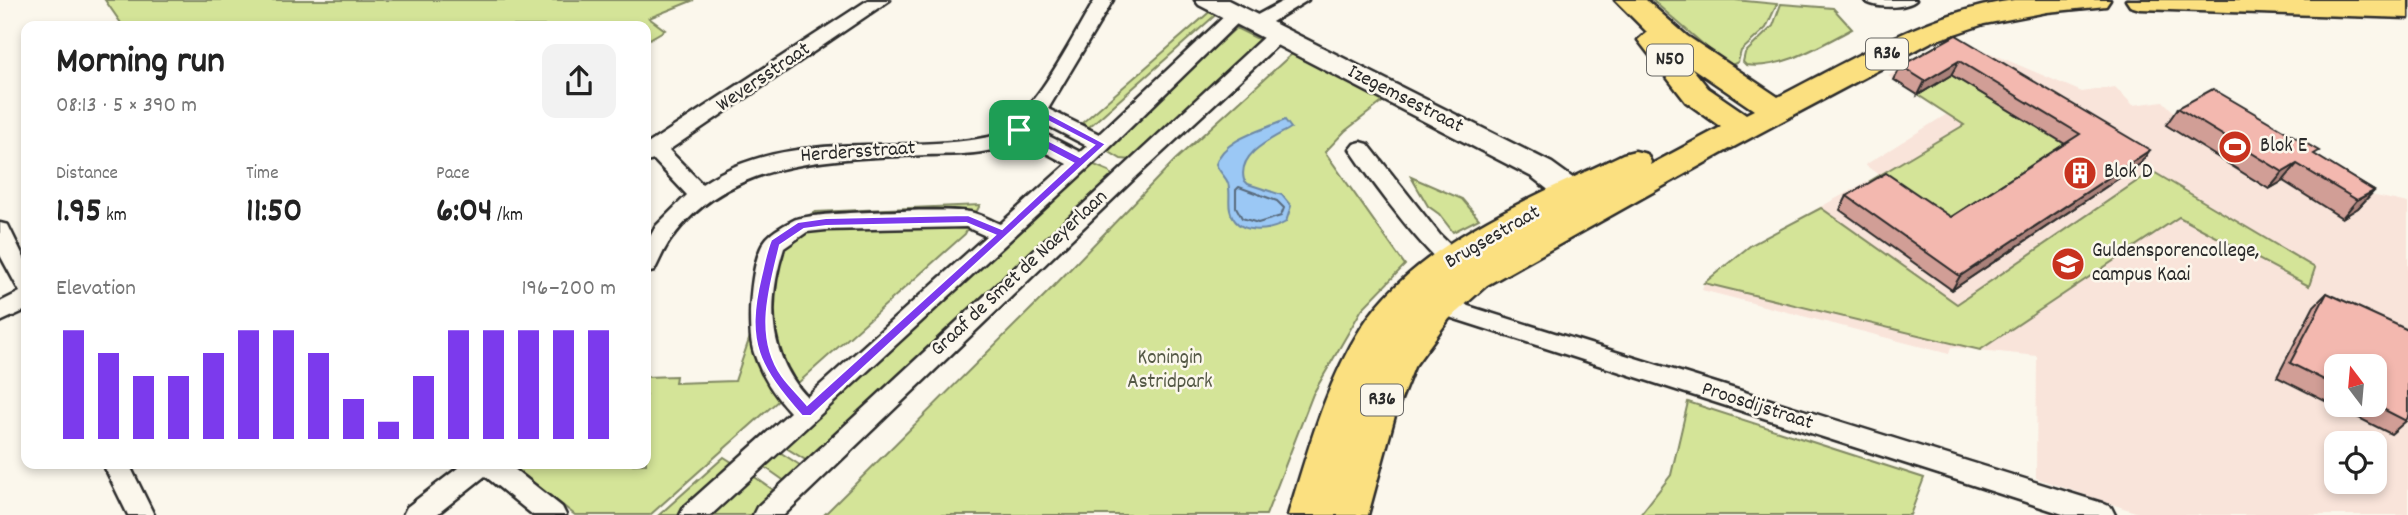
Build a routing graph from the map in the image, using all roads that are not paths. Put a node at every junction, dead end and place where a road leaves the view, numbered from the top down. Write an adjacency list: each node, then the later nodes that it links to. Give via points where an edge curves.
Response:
1 (881, 0): 20 (street, Weversstraat)
2 (1104, 0): 16 (street, Herdersstraat)
3 (1208, 0): 14 (street, Izegemsestraat)
4 (1298, 0): 14 (street)
5 (1619, 0): 17 (main road, N50, via 1698,95)
6 (1629, 0): 15 (main road, N50, via 1676,43)
7 (1873, 0): 8 (street)
8 (1907, 0)
9 (1997, 0): 15 (main road, R36, via 1943,12 1867,40)
10 (2096, 0): 15 (main road, R36, via 2047,3 1959,22)
11 (2140, 0): 12 (main road)
12 (2234, 1): 13 (main road)
13 (2408, 9)
14 (1256, 25): 21 (street, Graaf de Smet de Naeyerlaan); 22 (street, Graaf de Smet de Naeyerlaan); 24 (street, Izegemsestraat, via 1495,144 1542,170)
15 (1767, 105): 17 (main road, R36)
16 (1036, 111): 18 (street, Herdersstraat); 21 (street)
17 (1735, 122): 24 (main road, Brugsestraat / R36, via 1630,189)
18 (1019, 130): 21 (street); 23 (street, Herdersstraat, via 998,143 978,146 821,153 788,159 729,178)
19 (1361, 149): 29 (street, Proosdijstraat, via 1432,241)
20 (651, 152): 23 (street)
21 (1091, 153): 22 (street); 26 (street, Graaf de Smet de Naeyerlaan)
22 (1128, 172): 40 (street, Graaf de Smet de Naeyerlaan)
23 (700, 195): 27 (street, Herdersstraat, via 663,233)
24 (1585, 202): 29 (main road, Brugsestraat / R36)
25 (0, 231): 28 (street)
26 (1003, 234): 32 (street, Graaf de Smet de Naeyerlaan); 32 (street, Graaf de Smet de Naeyerlaan, via 968,219 826,222 802,225 775,243 759,310 762,338 778,380)
27 (651, 256)
28 (21, 275)
29 (1447, 280): 41 (main road, Brugsestraat / R36, via 1377,335 1360,365); 42 (main road, Brugsestraat / R36, via 1388,380); 43 (street, Proosdijstraat, via 1460,312)
30 (21, 302): 31 (street)
31 (0, 313)
32 (806, 413): 39 (street, Graaf de Smet de Naeyerlaan)
33 (118, 469): 36 (street)
34 (476, 469): 37 (street)
35 (495, 469): 38 (street)
36 (141, 515)
37 (416, 515)
38 (553, 515)
39 (693, 515)
40 (766, 515)
41 (1309, 515)
42 (1347, 515)
43 (2102, 515)

